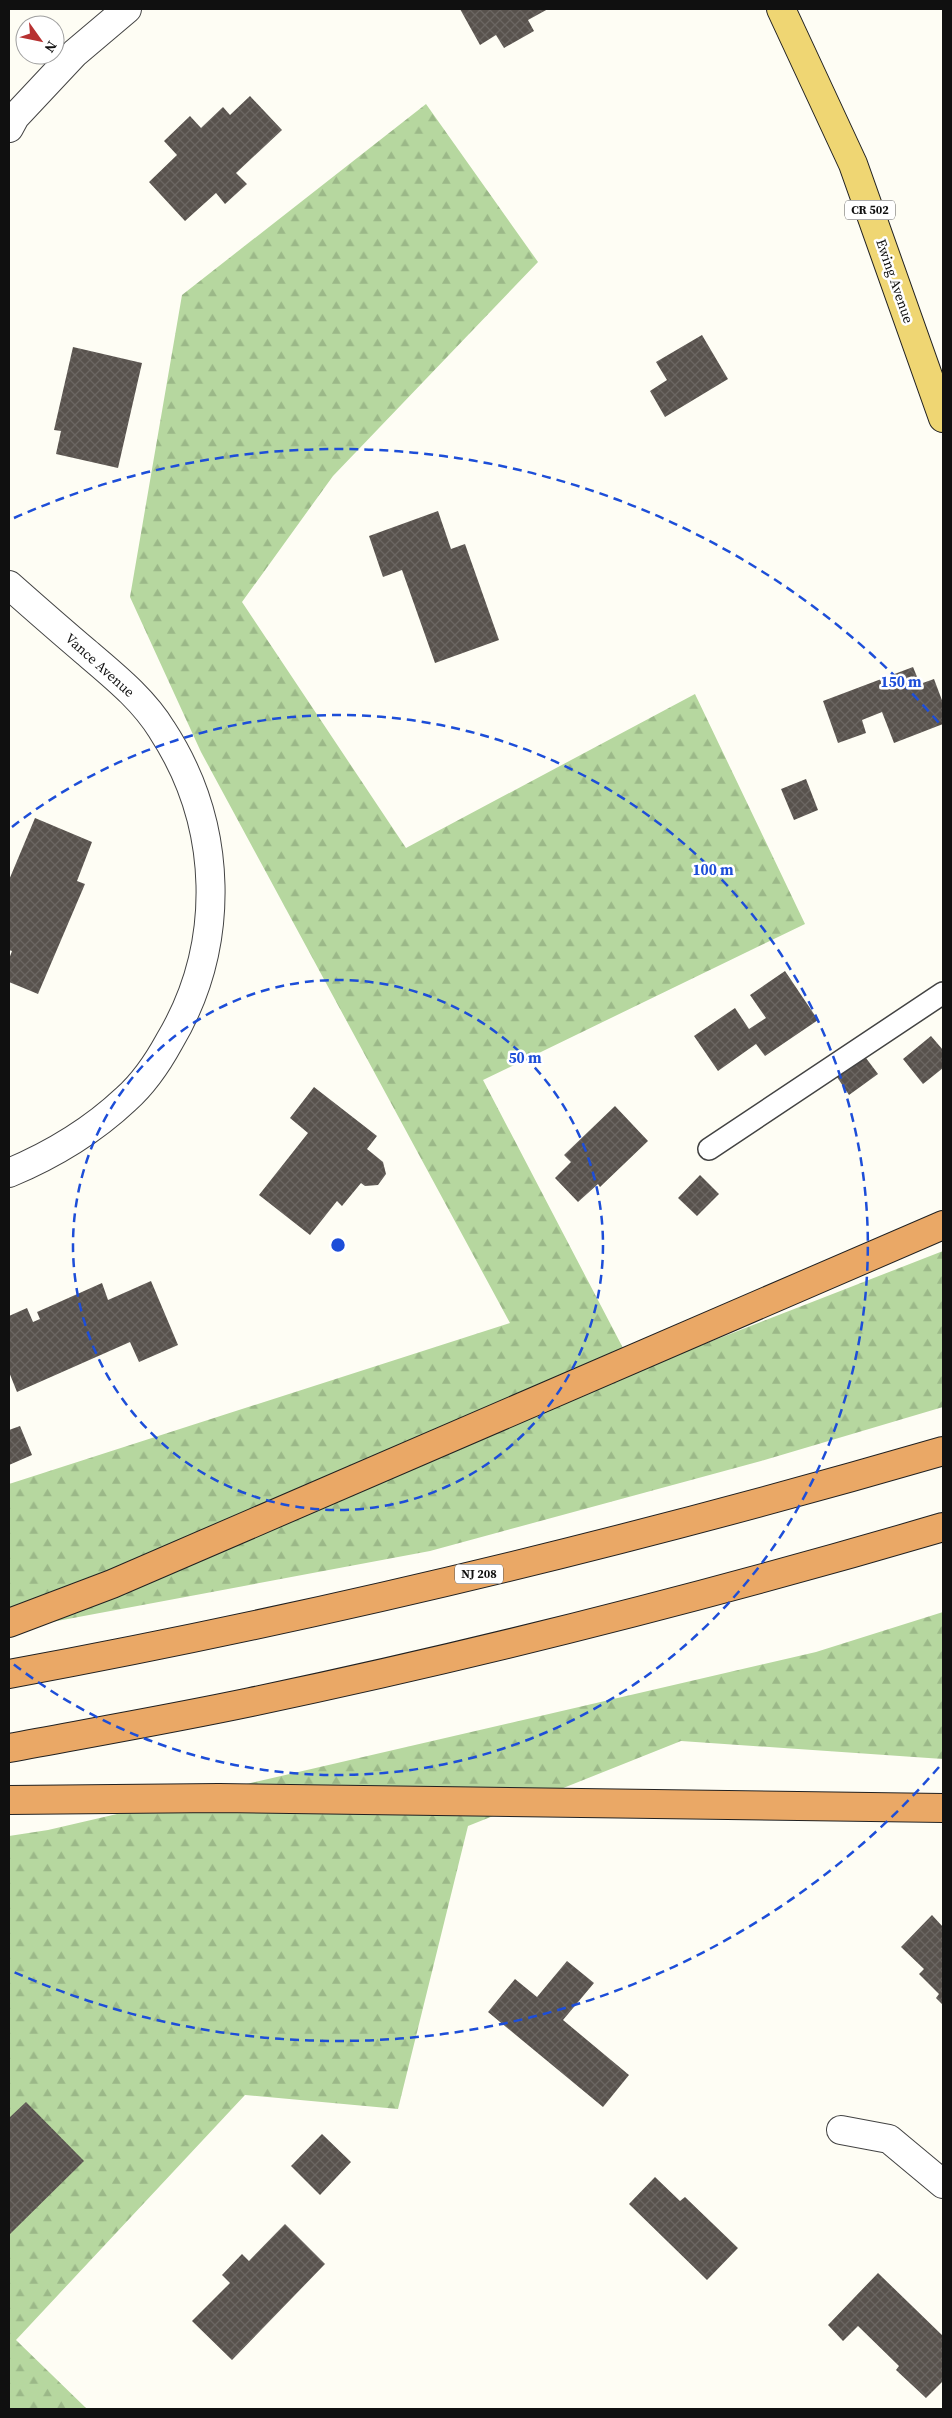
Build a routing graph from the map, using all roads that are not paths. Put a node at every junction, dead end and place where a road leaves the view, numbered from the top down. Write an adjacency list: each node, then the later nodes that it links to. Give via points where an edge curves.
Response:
1 (127, 9): 3 (street, via 75,53)
2 (781, 9): 4 (main road, Ewing Avenue / CR 502, via 853,164)
3 (9, 128)
4 (943, 418)
5 (9, 585): 8 (street, Vance Avenue, via 126,686 162,729 184,769 203,821 211,871 211,917 202,967 185,1015 157,1063 127,1098 88,1130)
6 (943, 993): 7 (lane)
7 (708, 1149)
8 (9, 1174)
9 (943, 1225): 12 (highway, via 112,1584)
10 (943, 1451): 13 (highway, NJ 208, via 592,1547 240,1628)
11 (943, 1527): 14 (highway, via 742,1584 392,1671)
12 (9, 1623)
13 (9, 1674)
14 (9, 1748)
15 (9, 1800): 16 (highway, via 219,1798)
16 (943, 1808)
17 (841, 2130): 18 (street, via 889,2139)
18 (943, 2184)

